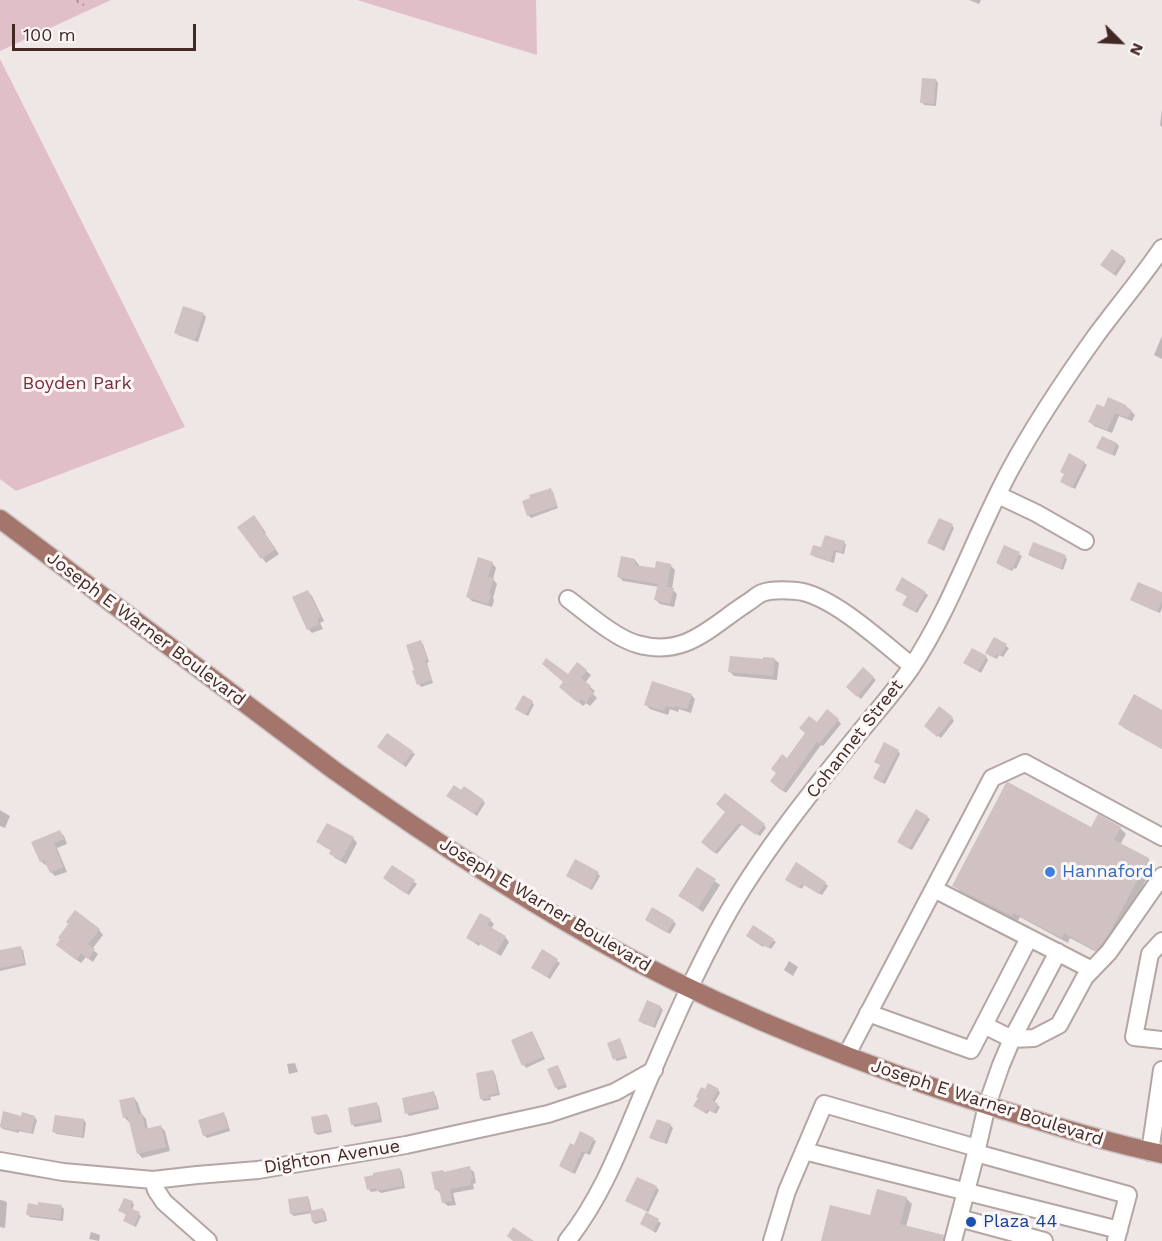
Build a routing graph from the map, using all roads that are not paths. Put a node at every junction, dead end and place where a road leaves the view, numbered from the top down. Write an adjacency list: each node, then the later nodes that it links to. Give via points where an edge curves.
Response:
1 (1162, 248): 2 (street, Cohannet Street, via 1048,406)
2 (998, 495): 4 (street); 6 (street, Cohannet Street)
3 (0, 519): 14 (main road, Joseph E Warner Boulevard, via 390,810 554,915)
4 (1085, 541)
5 (568, 599): 6 (street, via 619,636 659,648 682,645 763,592 802,592 821,598 848,615)
6 (912, 666): 14 (street, Cohannet Street, via 746,883)
7 (1162, 837): 9 (street, via 1025,763 992,778)
8 (1162, 876): 13 (street)
9 (934, 889): 10 (street); 15 (street)
10 (1029, 938): 12 (street); 16 (street)
11 (1162, 941): 18 (street, via 1150,954 1134,1037)
12 (1058, 952): 13 (street); 17 (street)
13 (1092, 970): 17 (street, via 1059,1024 1034,1038)
14 (689, 988): 19 (main road, Joseph E Warner Boulevard); 20 (street, Cohannet Street)
15 (868, 1013): 16 (street, via 971,1050); 19 (street)
16 (984, 1025): 17 (street)
17 (1012, 1039): 22 (street)
18 (1162, 1041)
19 (846, 1056): 22 (main road, Joseph E Warner Boulevard)
20 (654, 1070): 28 (street, Dighton Avenue, via 615,1092 548,1114 449,1136 258,1170); 33 (street, Cohannet Street, via 597,1197)
21 (1162, 1071): 23 (street)
22 (987, 1105): 25 (street); 26 (main road, Joseph E Warner Boulevard)
23 (1159, 1116): 26 (street)
24 (804, 1151): 25 (street, via 824,1104); 29 (street); 34 (street)
25 (976, 1151): 29 (street); 31 (street, via 1128,1195)
26 (1156, 1153)
27 (0, 1161): 28 (street, Dighton Avenue, via 63,1172)
28 (153, 1180): 32 (street, via 164,1202)
29 (966, 1191): 30 (street); 31 (street)
30 (959, 1218): 35 (street); 36 (street)
31 (1117, 1236)
32 (208, 1241)
33 (567, 1241)
34 (772, 1241)
35 (953, 1241)
36 (1044, 1241)

